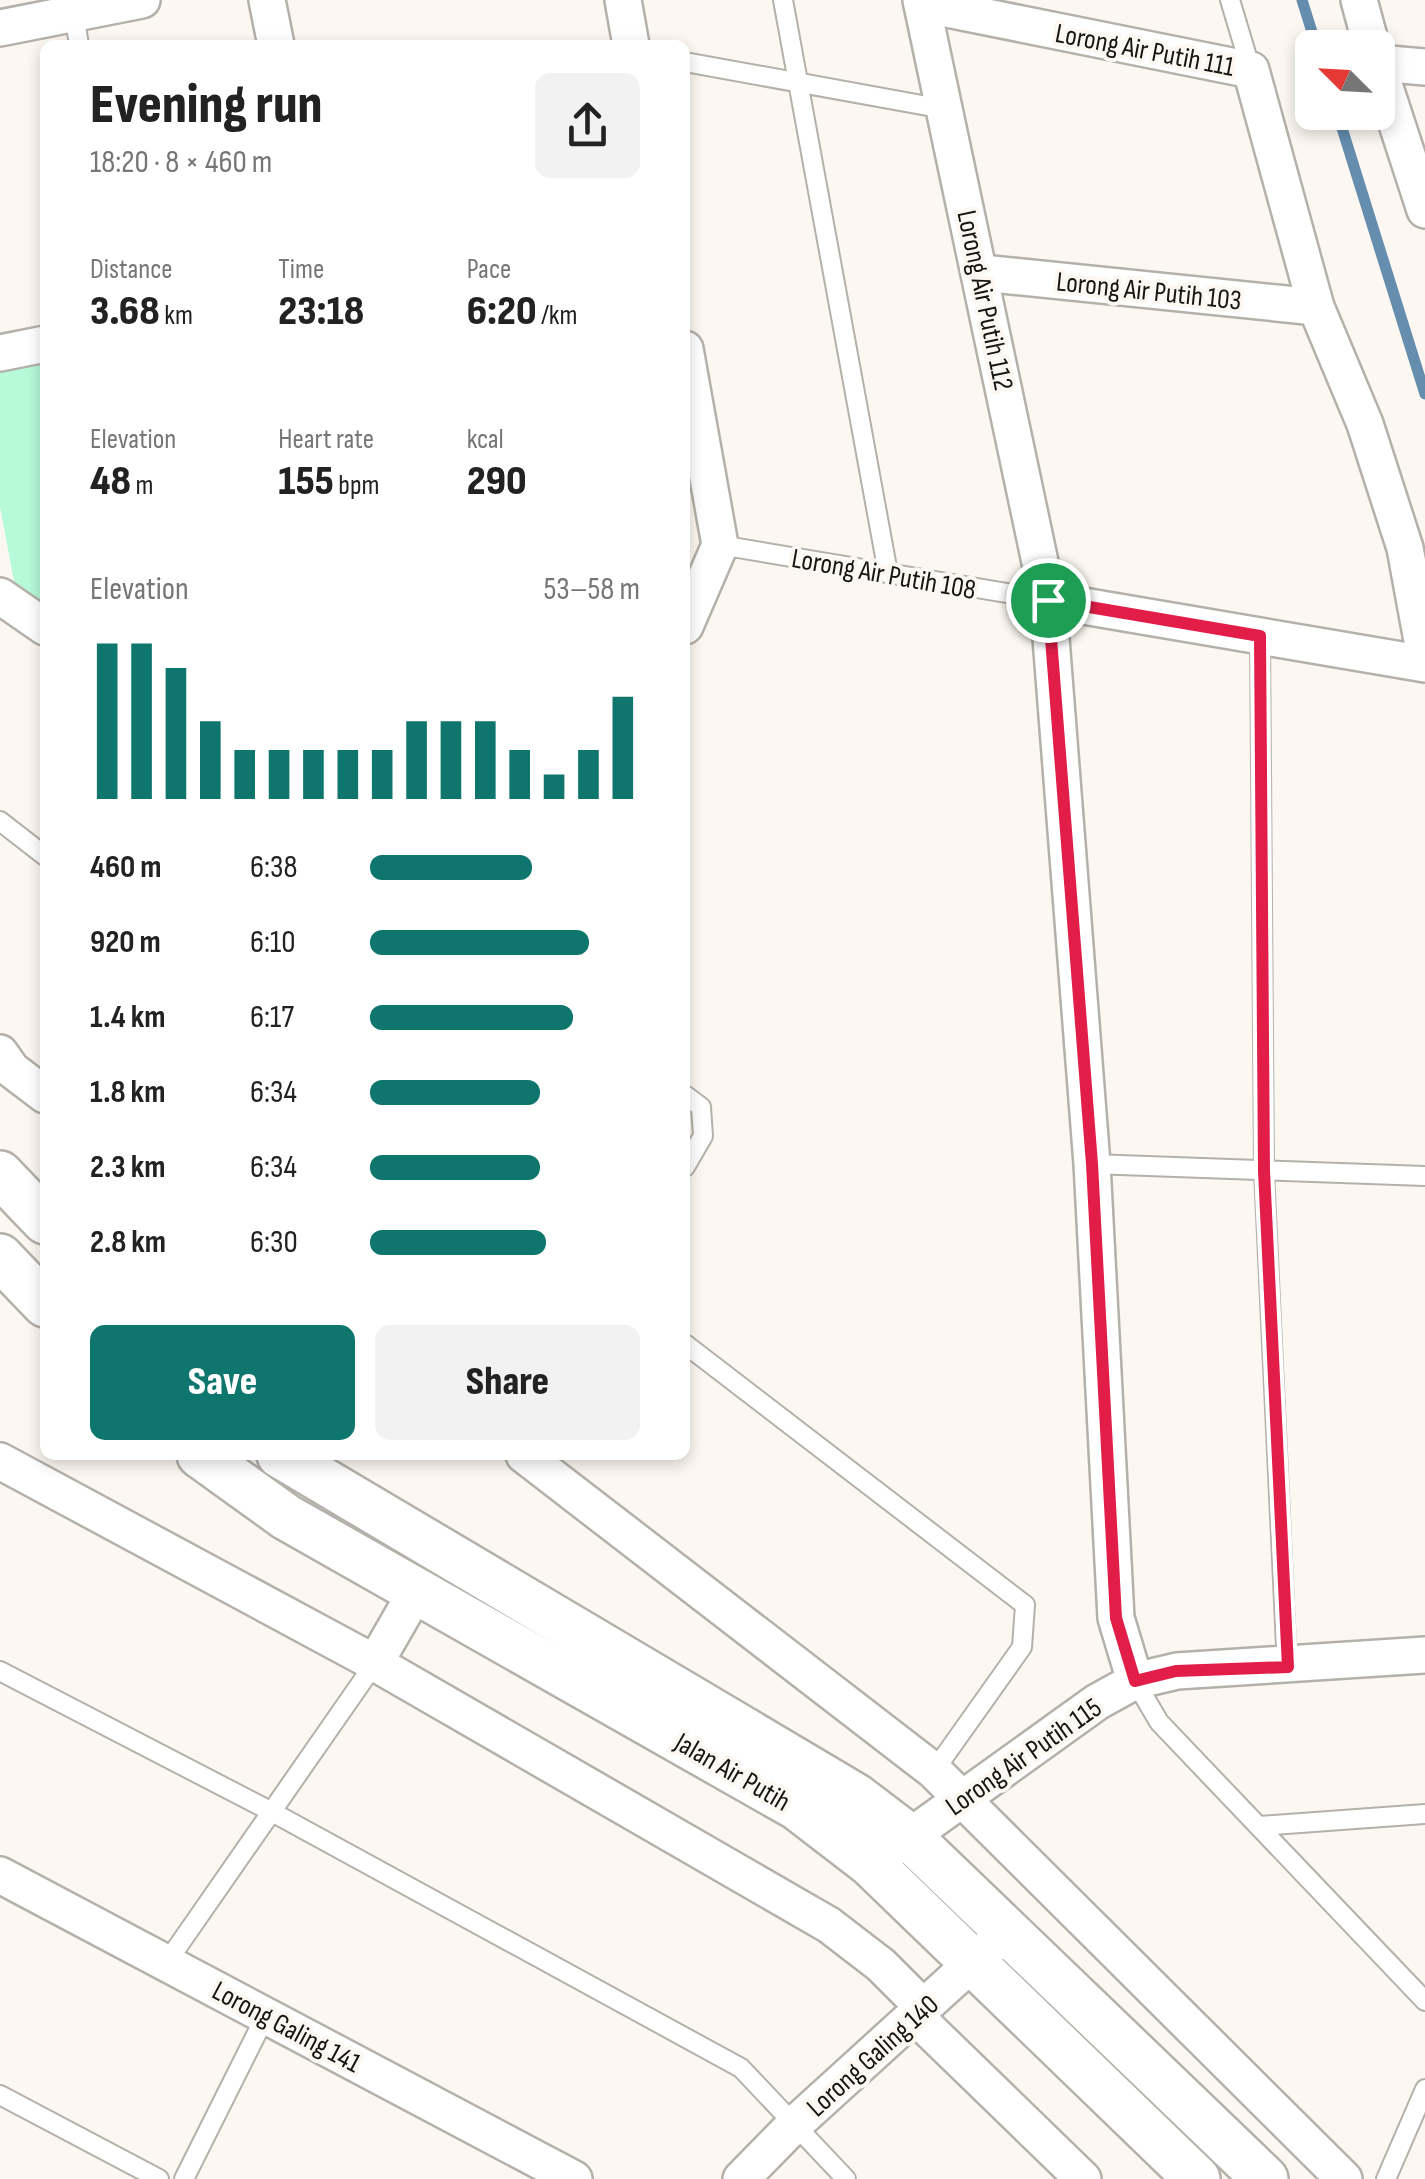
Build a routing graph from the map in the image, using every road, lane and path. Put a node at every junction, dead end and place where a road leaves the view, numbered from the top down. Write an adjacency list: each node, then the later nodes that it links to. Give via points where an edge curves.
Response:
1 (142, 0): 9 (street)
2 (267, 0): 11 (street)
3 (623, 0): 12 (street)
4 (783, 0): 17 (lane)
5 (1230, 0): 16 (lane)
6 (1360, 0): 10 (street)
7 (922, 2): 16 (street, Lorong Air Putih 111); 18 (street, Lorong Air Putih 112)
8 (0, 28): 9 (street)
9 (76, 29)
10 (1368, 30)
11 (275, 40)
12 (630, 40)
13 (690, 63): 17 (lane)
14 (1395, 66): 15 (street)
15 (1425, 67)
16 (1251, 70): 22 (street)
17 (799, 81): 18 (lane); 27 (lane)
18 (944, 109): 21 (street, Lorong Air Putih 112)
19 (1395, 117): 20 (street)
20 (1425, 210)
21 (982, 273): 22 (street, Lorong Air Putih 103); 29 (street, Lorong Air Putih 112)
22 (1316, 308): 33 (street, via 1365,424 1405,548)
23 (40, 345): 24 (street)
24 (0, 353)
25 (690, 377): 26 (street)
26 (720, 545): 27 (lane, Lorong Air Putih 108); 30 (street)
27 (888, 573): 29 (lane, Lorong Air Putih 108)
28 (0, 596): 31 (street)
29 (1048, 600): 32 (street); 40 (street, Lorong Air Putih 112)
30 (690, 614)
31 (40, 624)
32 (1260, 636): 33 (street); 41 (lane)
33 (1425, 661)
34 (0, 821): 35 (lane)
35 (40, 852)
36 (0, 1053): 37 (street)
37 (40, 1091)
38 (690, 1099): 39 (lane, via 701,1107 704,1136)
39 (690, 1159)
40 (1092, 1164): 41 (lane); 55 (street, Lorong Air Putih 112, via 1116,1618)
41 (1264, 1171): 42 (lane); 53 (lane)
42 (1425, 1176)
43 (0, 1258): 44 (street)
44 (40, 1297)
45 (690, 1348): 56 (lane, via 1025,1605 1022,1648)
46 (0, 1460): 52 (street)
47 (207, 1460): 50 (street, Jalan Air Putih, via 286,1518)
48 (289, 1460): 61 (street, Jalan Air Putih, via 816,1770)
49 (530, 1460): 56 (street)
50 (417, 1590): 52 (street); 62 (street, Jalan Air Putih, via 797,1807)
51 (1425, 1655): 53 (street, Lorong Air Putih 115)
52 (375, 1664): 58 (lane); 68 (street, via 829,1925 881,1965)
53 (1288, 1667): 55 (street, Lorong Air Putih 115, via 1176,1671)
54 (0, 1671): 58 (lane)
55 (1135, 1681): 57 (street, Lorong Air Putih 115); 60 (lane, via 1159,1722)
56 (934, 1771): 57 (street)
57 (963, 1797): 61 (street, Lorong Air Putih 115); 81 (street)
58 (272, 1812): 65 (lane); 72 (lane, via 740,2068)
59 (1425, 1814): 60 (lane)
60 (1259, 1826): 67 (lane)
61 (909, 1837): 62 (street, Lorong Air Putih 115); 64 (street, Jalan Air Putih)
62 (871, 1864): 66 (street, Jalan Air Putih)
63 (0, 1876): 65 (street, Lorong Galing 141)
64 (1005, 1933): 66 (street, Lorong Galing 140); 80 (street, Jalan Air Putih)
65 (167, 1962): 69 (street, Lorong Galing 141)
66 (972, 1965): 68 (street, Lorong Galing 140); 79 (street, Jalan Air Putih)
67 (1425, 2000)
68 (919, 2012): 72 (street, Lorong Galing 140); 78 (street)
69 (266, 2015): 74 (lane); 75 (street, Lorong Galing 141)
70 (1425, 2090): 82 (lane)
71 (0, 2095): 73 (lane)
72 (794, 2125): 76 (street, Lorong Galing 140); 77 (lane)
73 (159, 2179)
74 (184, 2179)
75 (574, 2179)
76 (742, 2179)
77 (846, 2179)
78 (1083, 2179)
79 (1198, 2179)
80 (1265, 2179)
81 (1344, 2179)
82 (1386, 2179)

